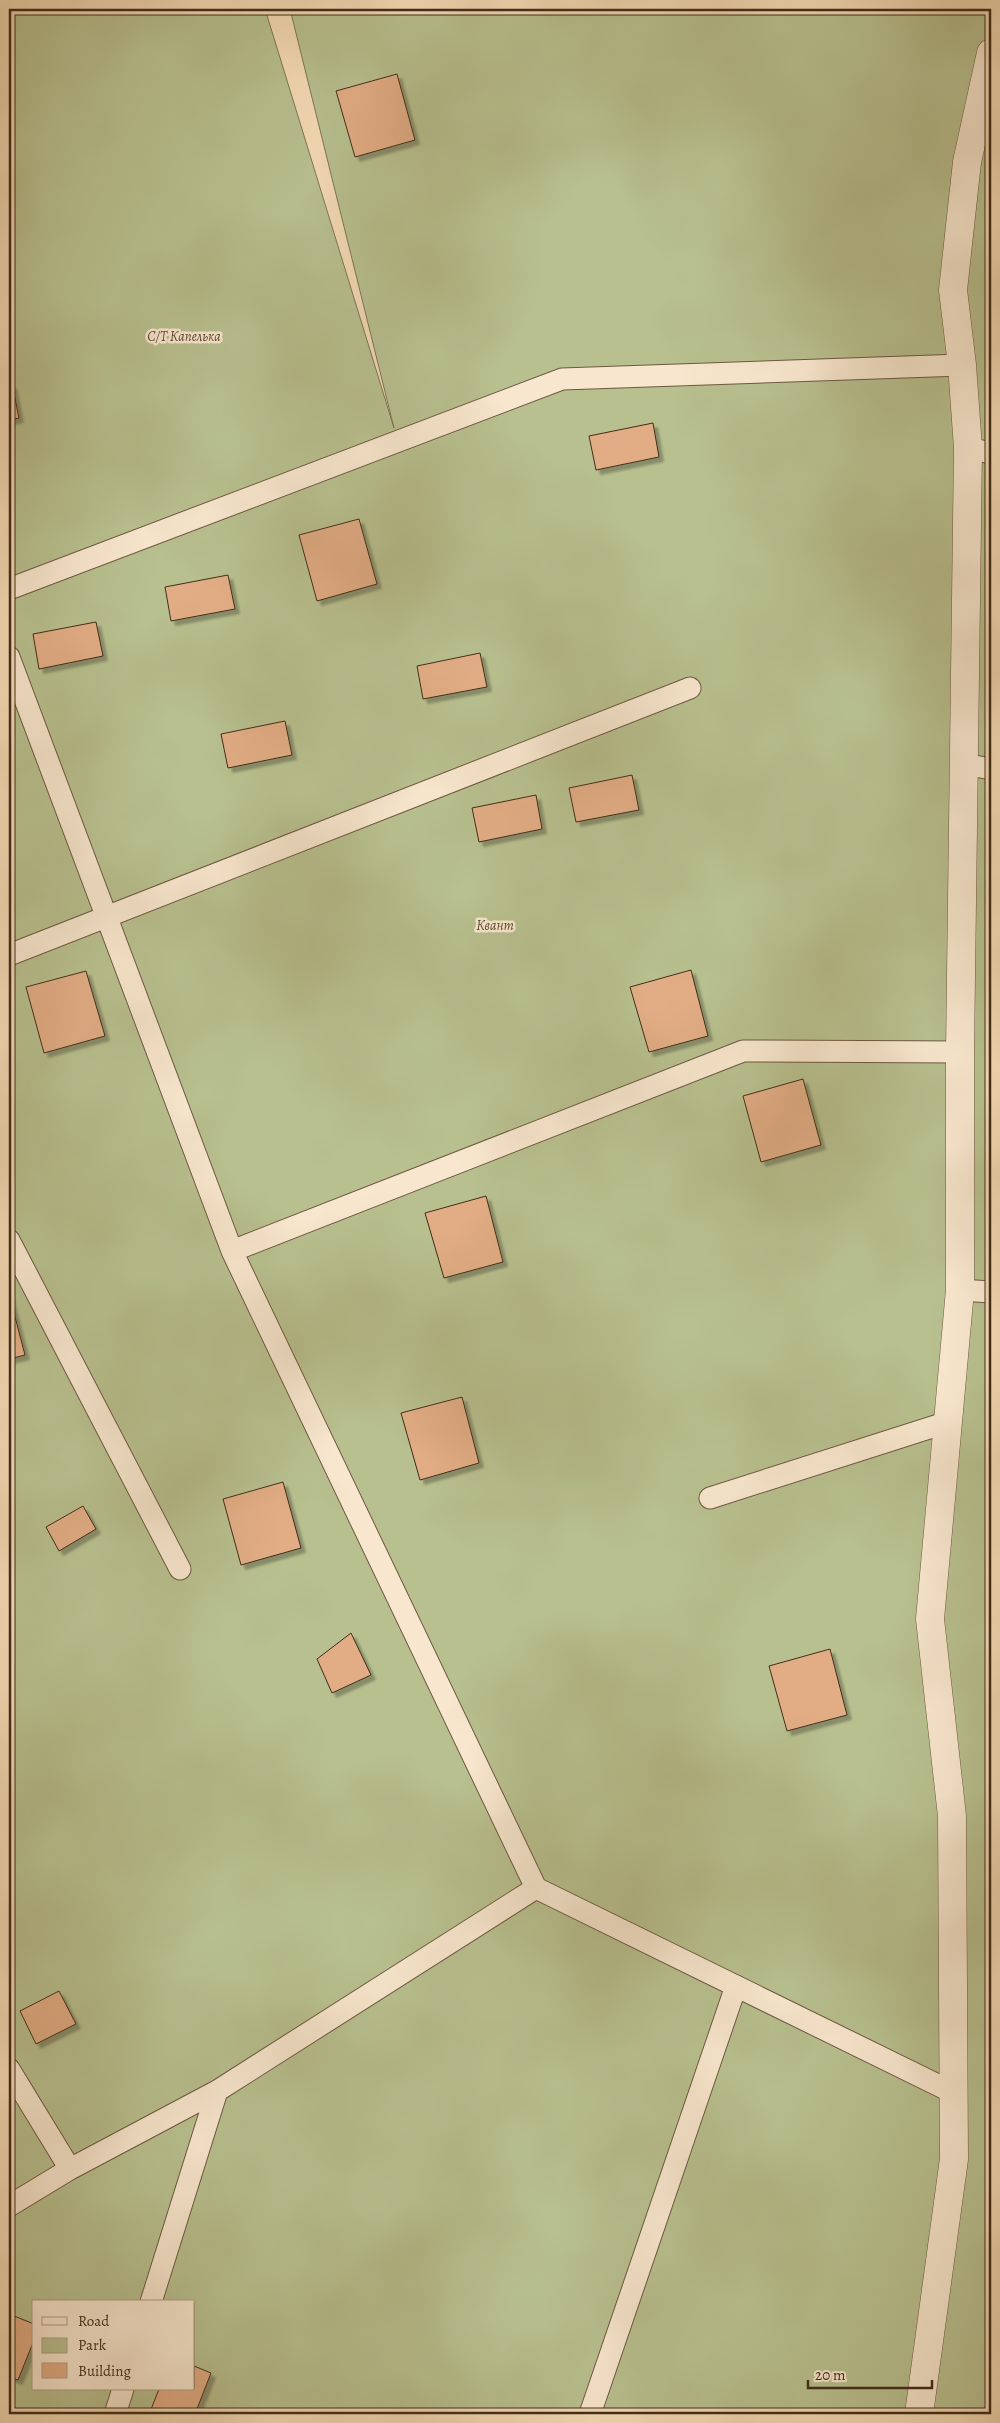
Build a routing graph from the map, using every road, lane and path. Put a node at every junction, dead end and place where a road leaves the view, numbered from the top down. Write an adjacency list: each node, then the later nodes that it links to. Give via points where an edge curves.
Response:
1 (991, 52): 2 (street, via 967,162 953,290)
2 (962, 365): 3 (street); 4 (lane, via 562,379)
3 (980, 451): 7 (street)
4 (9, 589)
5 (9, 657): 9 (lane)
6 (690, 688): 9 (lane)
7 (964, 764): 8 (lane); 11 (street)
8 (991, 768)
9 (106, 916): 10 (lane); 13 (lane)
10 (9, 955)
11 (960, 1052): 13 (lane, via 743,1051); 14 (street)
12 (9, 1240): 18 (lane)
13 (232, 1252): 19 (lane)
14 (960, 1290): 15 (lane); 16 (street)
15 (991, 1292)
16 (948, 1422): 17 (lane); 23 (street, via 930,1619 952,1816)
17 (710, 1498)
18 (180, 1568)
19 (536, 1888): 20 (lane); 22 (lane)
20 (736, 1986): 23 (lane); 29 (lane)
21 (9, 2069): 24 (lane)
22 (217, 2091): 24 (lane); 26 (lane)
23 (954, 2093): 30 (street, via 954,2160)
24 (70, 2169): 25 (lane)
25 (9, 2206)
26 (152, 2300)
27 (123, 2390): 28 (lane)
28 (115, 2414)
29 (590, 2414)
30 (919, 2414)

